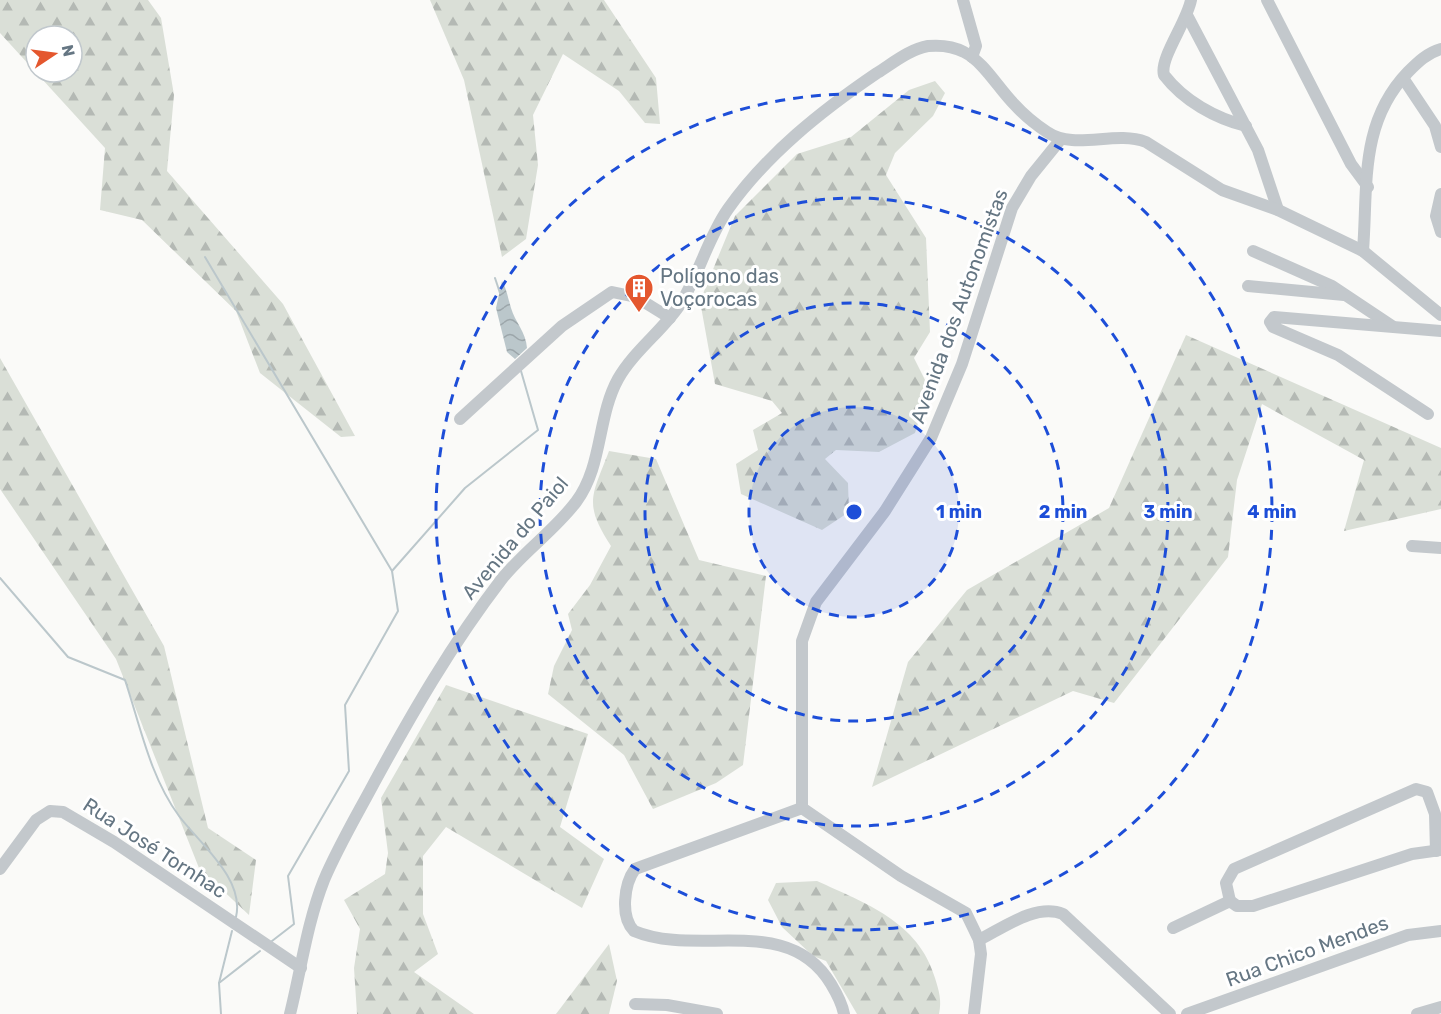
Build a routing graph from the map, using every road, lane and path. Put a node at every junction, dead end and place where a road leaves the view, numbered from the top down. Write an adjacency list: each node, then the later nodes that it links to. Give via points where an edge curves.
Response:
1 (963, 0): 6 (street, via 976,46)
2 (1191, 0): 4 (street)
3 (1267, 0): 11 (street, via 1351,164)
4 (1188, 16): 8 (street); 8 (street, via 1163,62 1164,75 1208,112)
5 (1441, 49): 7 (street, via 1419,61)
6 (972, 57): 9 (street, via 1016,107); 21 (street, Avenida do Paiol, via 948,46 919,48 813,118 726,212 697,276)
7 (1403, 78): 10 (street, via 1435,126); 11 (street, via 1387,96 1373,129)
8 (1246, 126): 13 (street)
9 (1061, 139): 13 (street, via 1133,137 1163,151 1222,190); 29 (street, Avenida dos Autonomistas, via 1031,176 1012,208 962,364 931,438 885,511 816,602 808,620 801,660)
10 (1441, 147)
11 (1368, 187): 16 (street)
12 (1441, 194): 14 (street, via 1437,216)
13 (1278, 210): 16 (street)
14 (1441, 232)
15 (1253, 250): 18 (street)
16 (1363, 251): 19 (street)
17 (1248, 286): 18 (street)
18 (1346, 295): 22 (street)
19 (1426, 305): 20 (street); 23 (street)
20 (1441, 315)
21 (670, 318): 26 (street, via 636,297 612,292 562,326); 36 (street, Avenida do Paiol, via 634,356 617,381 596,455 577,501 530,546 486,599 393,748 324,882)
22 (1393, 327): 23 (street); 25 (street, via 1274,317 1270,322 1273,327 1338,355)
23 (1422, 330): 24 (street)
24 (1441, 331)
25 (1428, 414)
26 (460, 419)
27 (1412, 546): 28 (street)
28 (1441, 548)
29 (802, 808): 35 (street, via 901,876 966,913); 41 (street, via 635,869 627,886 627,919 634,931 676,940 748,939 792,949 822,970)
30 (1438, 850): 32 (street, via 1412,854 1253,906 1237,906); 32 (street, via 1435,814 1427,792 1422,789 1350,816 1234,869 1226,883)
31 (0, 869): 36 (street, Rua José Tornhac, via 36,820 57,810 114,842)
32 (1230, 901): 33 (street)
33 (1173, 928)
34 (1441, 931): 44 (street, Rua Chico Mendes, via 1408,935)
35 (979, 940): 42 (street, via 981,968); 43 (street, via 1045,909 1054,910 1063,914)
36 (301, 968): 39 (street, Avenida do Paiol)
37 (635, 1004): 40 (street)
38 (1441, 1007): 45 (street)
39 (290, 1014)
40 (717, 1014)
41 (844, 1014)
42 (974, 1014)
43 (1170, 1014)
44 (1187, 1014)
45 (1417, 1014)

